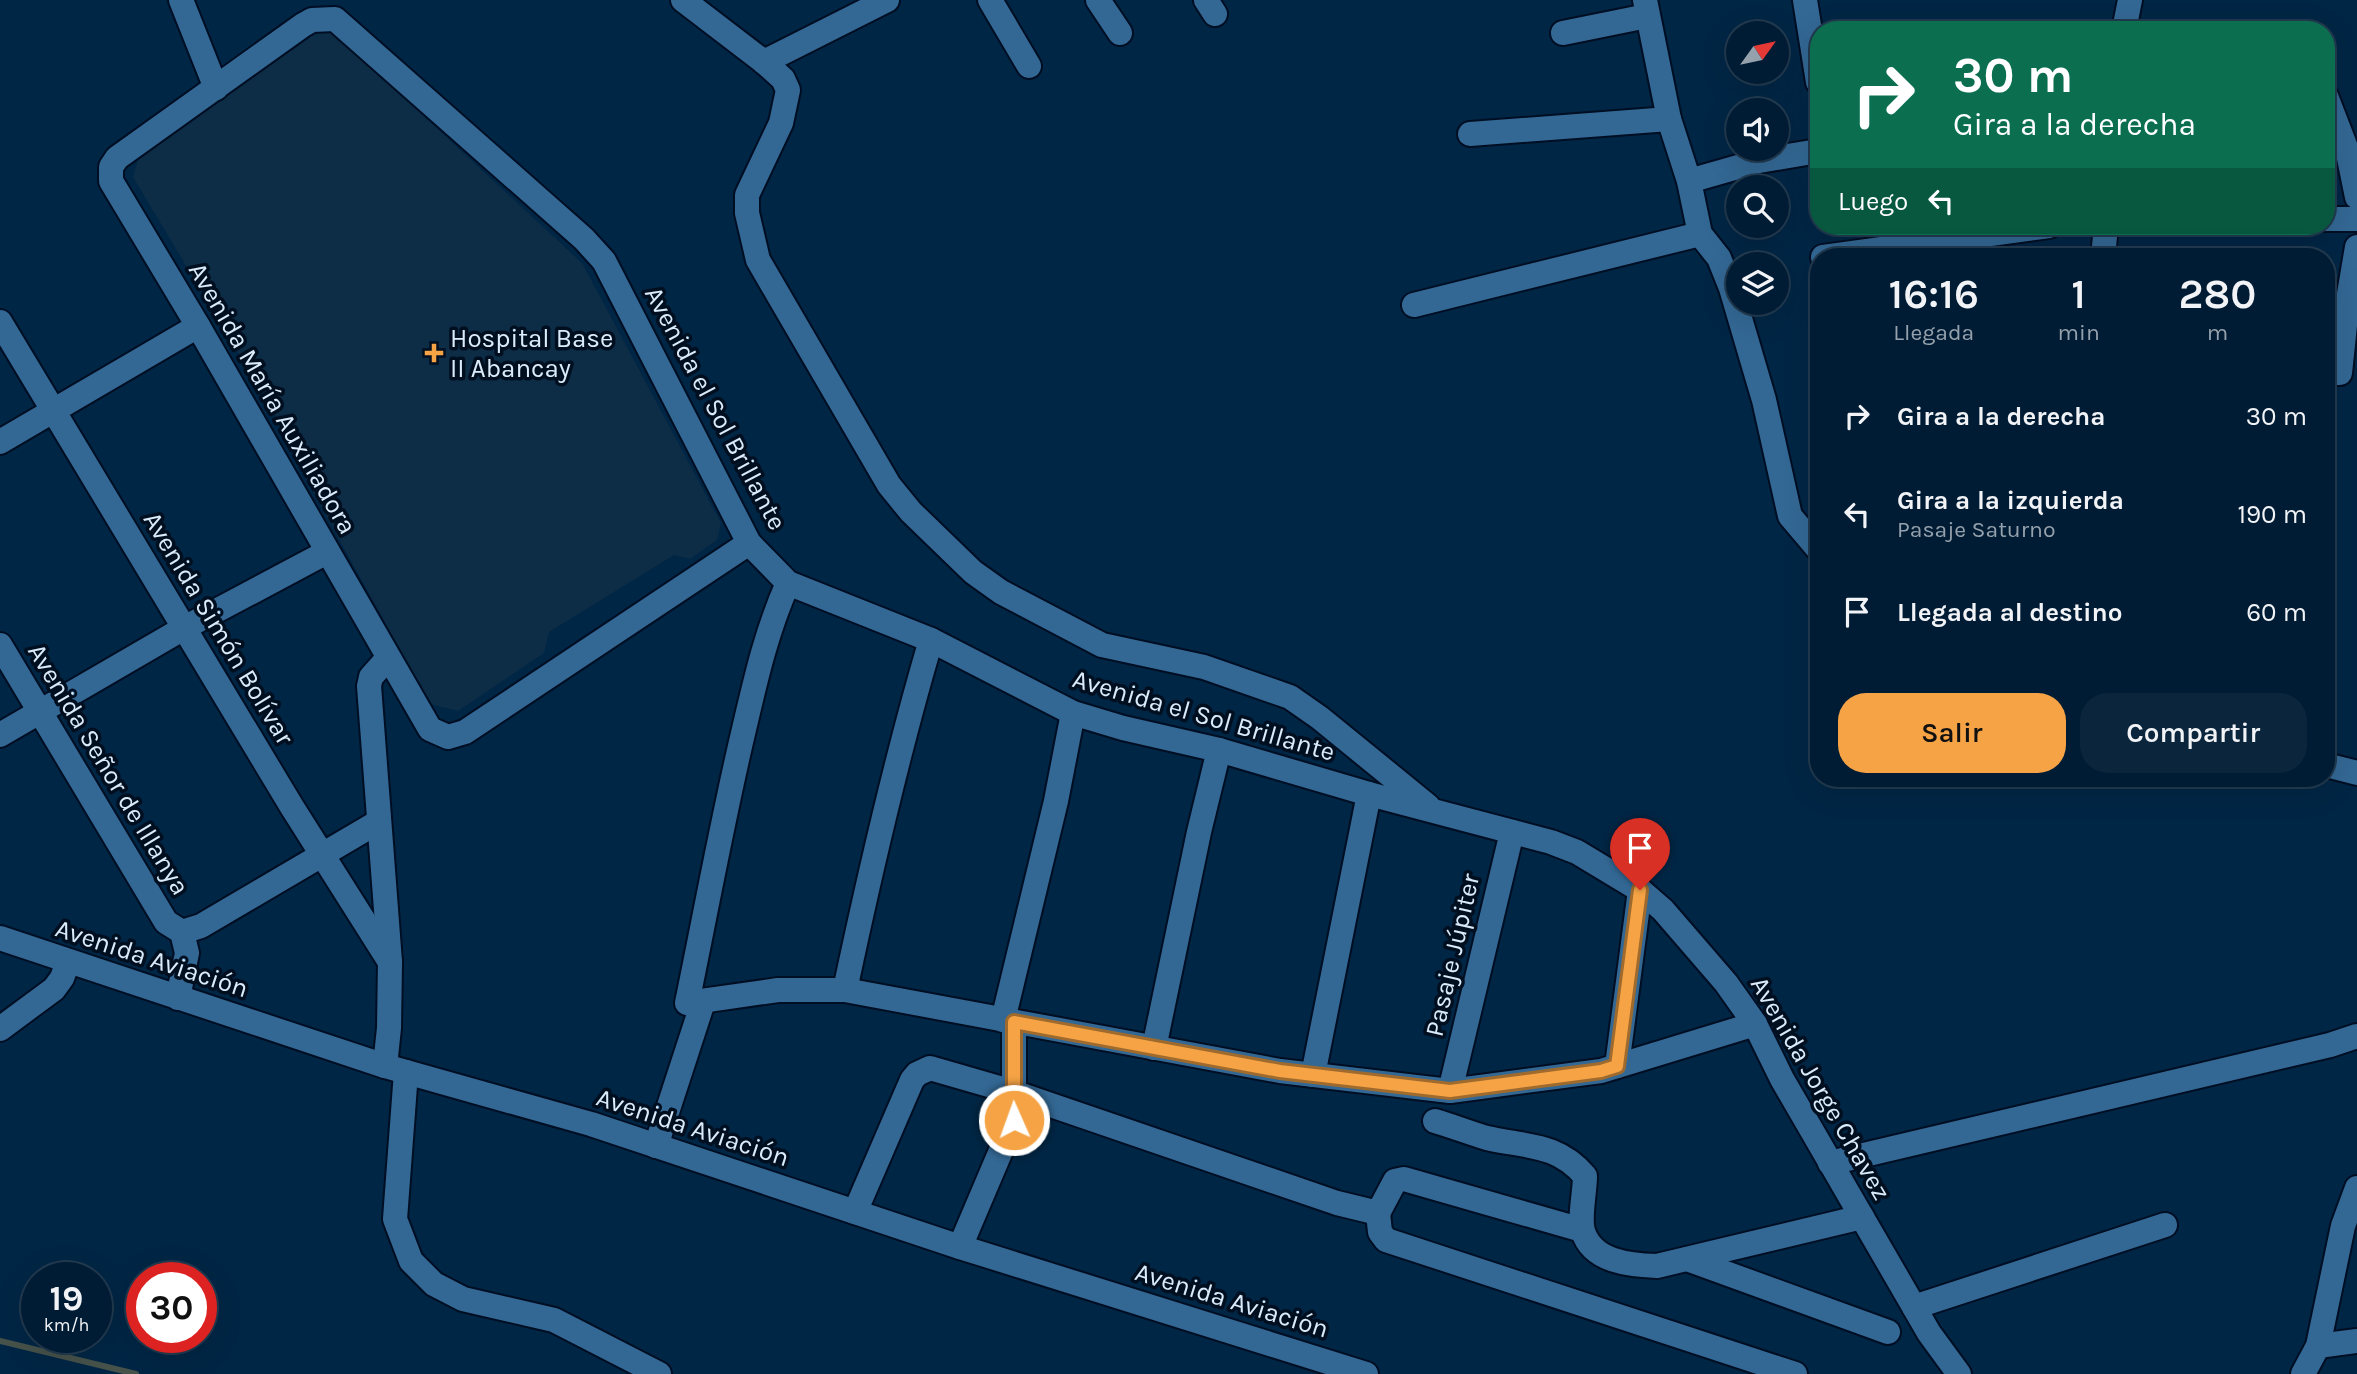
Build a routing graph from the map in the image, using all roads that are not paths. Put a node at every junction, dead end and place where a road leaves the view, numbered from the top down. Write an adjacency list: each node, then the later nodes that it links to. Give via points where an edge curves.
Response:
1 (181, 0): 15 (street)
2 (683, 0): 13 (street)
3 (887, 0): 13 (street)
4 (990, 0): 14 (street)
5 (1098, 0): 11 (street)
6 (1805, 0): 10 (street)
7 (2130, 0): 9 (street)
8 (1646, 8): 12 (street); 17 (street)
9 (2126, 21)
10 (1810, 32)
11 (1120, 33)
12 (1563, 33)
13 (764, 62): 49 (street, via 788,90 781,123 747,195 758,260 889,485 911,512 973,572 1001,592 1102,646 1204,667 1290,697)
14 (1030, 66)
15 (216, 88): 30 (street, Avenida María Auxiliadora, via 111,167 111,181); 35 (street, Avenida el Sol Brillante, via 312,20 335,19 604,261)
16 (2346, 118): 21 (street)
17 (1669, 119): 18 (street); 20 (street)
18 (1470, 134)
19 (1810, 152): 20 (street)
20 (1689, 181): 24 (street)
21 (2357, 197)
22 (2335, 219): 23 (street)
23 (2357, 219)
24 (1700, 234): 28 (street); 34 (street, via 1719,258 1731,288 1764,400 1790,516)
25 (1983, 235): 27 (street)
26 (2357, 247): 31 (street)
27 (1889, 248)
28 (1414, 305)
29 (0, 322): 32 (street, Avenida Simón Bolívar)
30 (198, 326): 32 (street); 36 (street, Avenida María Auxiliadora)
31 (2335, 363)
32 (53, 411): 33 (street); 38 (street, Avenida Simón Bolívar)
33 (0, 442)
34 (1810, 540)
35 (749, 543): 37 (street, Avenida el Sol Brillante); 41 (street, Avenida María Auxiliadora, via 465,732 448,737 430,729)
36 (327, 552): 38 (street); 41 (street, Avenida María Auxiliadora)
37 (788, 583): 39 (street, Avenida el Sol Brillante); 60 (street, via 759,664 687,1003)
38 (184, 628): 42 (street); 52 (street, Avenida Simón Bolívar)
39 (932, 640): 43 (street, Avenida el Sol Brillante); 58 (street, via 872,862)
40 (0, 645): 42 (street, Avenida Señor de Illanya)
41 (387, 659): 50 (street, via 369,686)
42 (41, 712): 44 (street); 54 (street, Avenida Señor de Illanya, via 166,922)
43 (1073, 713): 45 (street, Avenida el Sol Brillante); 61 (street)
44 (0, 735)
45 (1219, 750): 48 (street, Avenida el Sol Brillante); 65 (street)
46 (2335, 767): 47 (street)
47 (2357, 773)
48 (1369, 794): 49 (street, Avenida el Sol Brillante); 68 (street)
49 (1437, 813): 51 (street, Avenida Jorge Chavez)
50 (378, 822): 52 (street); 57 (street)
51 (1512, 832): 53 (street, Avenida Jorge Chavez, via 1577,852); 69 (street, Pasaje Júpiter)
52 (322, 856): 54 (street, via 201,926); 57 (street, Avenida Simón Bolívar)
53 (1640, 890): 62 (street, Avenida Jorge Chavez, via 1708,962); 66 (street)
54 (182, 932): 59 (street, Avenida Señor de Illanya, via 187,953)
55 (0, 938): 56 (street, Avenida Aviación)
56 (68, 962): 59 (street, Avenida Aviación); 63 (street, via 54,989)
57 (390, 962): 67 (street, via 389,1028)
58 (845, 990): 60 (street, via 778,990); 61 (street)
59 (178, 998): 67 (street, Avenida Aviación)
60 (704, 1002): 72 (street)
61 (1008, 1021): 65 (street); 70 (street)
62 (1755, 1024): 66 (street); 73 (street, Avenida Jorge Chavez)
63 (0, 1029)
64 (2357, 1036): 73 (street)
65 (1154, 1048): 68 (street)
66 (1617, 1066): 69 (street)
67 (396, 1069): 72 (street, Avenida Aviación); 87 (street, via 395,1219 411,1261 434,1284 463,1299 554,1320)
68 (1313, 1075): 69 (street)
69 (1450, 1091)
70 (1013, 1092): 75 (street, via 930,1068 917,1074); 76 (street); 81 (street, via 1014,1120)
71 (1435, 1121): 80 (street, via 1486,1138 1552,1150 1573,1162 1586,1176)
72 (656, 1146): 75 (street, Avenida Aviación)
73 (1830, 1163): 77 (street, Avenida Jorge Chavez)
74 (2357, 1188): 79 (street)
75 (855, 1212): 81 (street, Avenida Aviación)
76 (1378, 1213): 80 (street, via 1395,1181 1401,1179); 89 (street, via 1386,1240)
77 (1862, 1217): 82 (street); 83 (street, Avenida Jorge Chavez)
78 (2165, 1225): 83 (street)
79 (2350, 1226): 86 (street)
80 (1582, 1230): 82 (street, via 1591,1247 1608,1258 1657,1266)
81 (960, 1247): 88 (street, Avenida Aviación)
82 (1687, 1259): 84 (street)
83 (1914, 1307): 90 (street, Avenida Jorge Chavez)
84 (1888, 1332)
85 (2357, 1341): 86 (street)
86 (2318, 1346): 91 (street)
87 (659, 1374)
88 (1366, 1374)
89 (1795, 1374)
90 (1959, 1374)
91 (2303, 1374)

